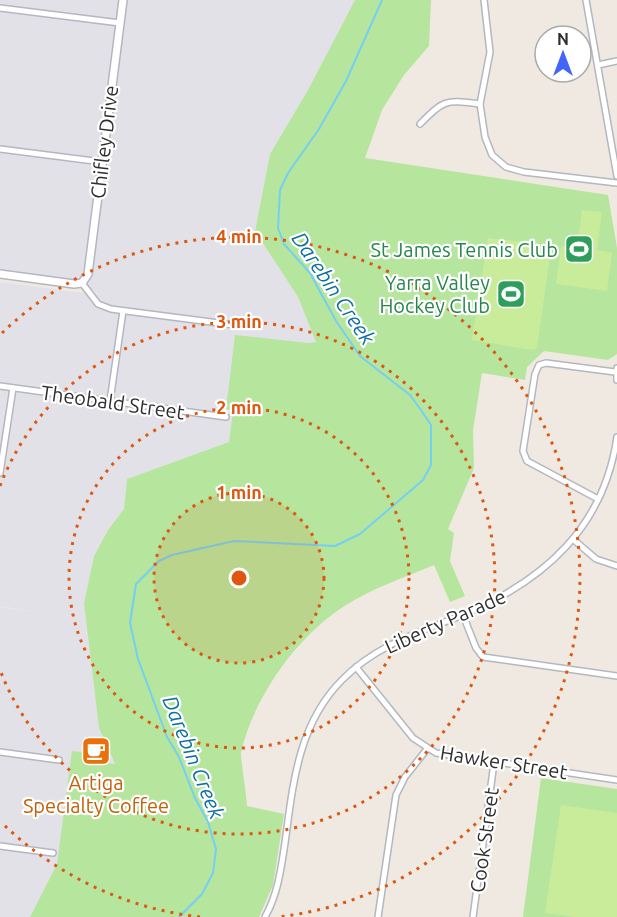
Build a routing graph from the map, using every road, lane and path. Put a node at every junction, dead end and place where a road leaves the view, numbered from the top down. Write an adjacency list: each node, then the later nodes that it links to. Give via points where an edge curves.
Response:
1 (123, 0): 5 (street, Chifley Drive)
2 (484, 0): 8 (street, via 490,52)
3 (586, 0): 7 (street)
4 (0, 8): 5 (street)
5 (120, 23): 11 (street, Chifley Drive)
6 (617, 62): 7 (street)
7 (598, 65): 12 (street)
8 (480, 104): 9 (street, via 441,103); 13 (street, via 492,155 506,167)
9 (420, 124)
10 (0, 149): 11 (street)
11 (102, 162): 15 (street, Chifley Drive, via 88,274)
12 (617, 176)
13 (617, 183)
14 (0, 274): 15 (street)
15 (82, 283): 16 (street, via 98,304)
16 (123, 311): 17 (street); 22 (street)
17 (234, 325)
18 (616, 370): 19 (street); 26 (street, via 539,365 523,451 527,461)
19 (617, 380)
20 (0, 386): 21 (street, Theobald Street)
21 (13, 388): 22 (street, Theobald Street); 25 (street)
22 (110, 401): 23 (street, Theobald Street)
23 (226, 417)
24 (617, 437): 26 (street, Liberty Parade)
25 (0, 473)
26 (598, 499): 27 (street, Liberty Parade)
27 (574, 540): 28 (street, via 596,559); 29 (street, Liberty Parade, via 528,582)
28 (617, 566)
29 (463, 615): 30 (street, Liberty Parade, via 378,650); 31 (street, via 483,657)
30 (356, 668): 32 (street, Hawker Street, via 413,738); 39 (street, Liberty Parade, via 321,706 301,748 278,885)
31 (617, 676)
32 (427, 749): 35 (street, Hawker Street); 40 (street, via 396,795)
33 (0, 752): 34 (street)
34 (59, 760)
35 (494, 763): 36 (street, Hawker Street); 41 (street, Cook Street)
36 (617, 780)
37 (0, 846): 38 (street)
38 (53, 853)
39 (266, 916)
40 (378, 917)
41 (473, 917)

